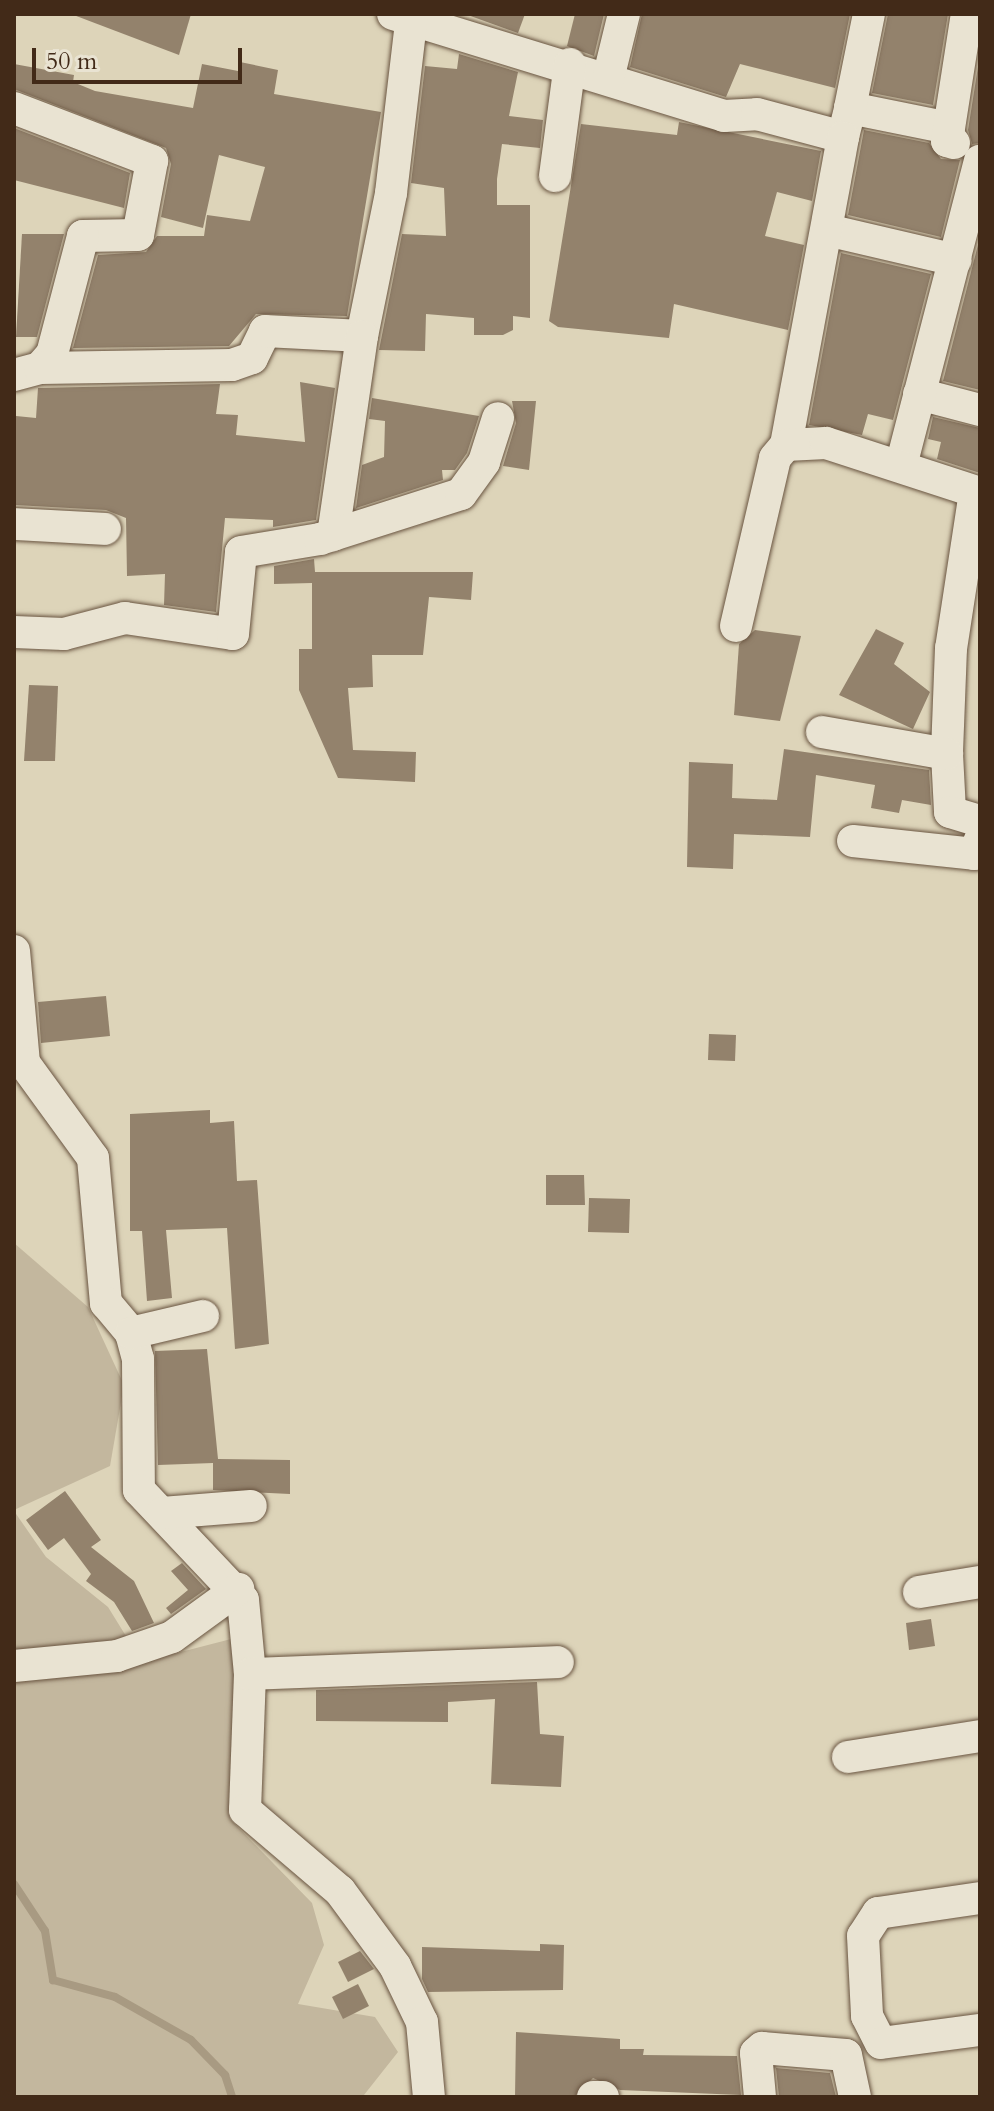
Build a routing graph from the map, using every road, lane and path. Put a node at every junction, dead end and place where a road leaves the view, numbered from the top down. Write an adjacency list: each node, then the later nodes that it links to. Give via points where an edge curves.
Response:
1 (624, 14): 6 (street)
2 (869, 14): 8 (street)
3 (967, 14): 9 (street)
4 (404, 16): 5 (street); 15 (street, via 391,193)
5 (570, 64): 6 (street); 12 (street)
6 (608, 79): 8 (street, via 647,97 724,116)
7 (14, 108): 16 (street, via 152,161 138,235 81,238 52,354)
8 (846, 122): 9 (street); 13 (street)
9 (949, 128): 10 (street, via 947,141)
10 (980, 150)
11 (980, 161): 14 (street)
12 (555, 176)
13 (827, 230): 14 (street); 20 (street)
14 (956, 260): 17 (street)
15 (362, 336): 16 (street, via 265,331 252,358 232,365); 25 (street)
16 (27, 371)
17 (919, 394): 18 (street); 21 (street)
18 (980, 410)
19 (498, 418): 25 (street, via 484,462 461,494)
20 (786, 445): 21 (street, via 826,443); 26 (street, via 775,458)
21 (902, 462): 22 (street)
22 (977, 492): 29 (street, via 951,648)
23 (14, 524): 24 (street)
24 (105, 529)
25 (333, 535): 27 (street, via 241,552 233,634 125,618 64,634)
26 (736, 626)
27 (14, 632)
28 (822, 732): 29 (street)
29 (947, 754): 30 (street, via 950,812)
30 (980, 821)
31 (980, 840): 32 (street, via 974,854)
32 (853, 841)
33 (14, 951): 35 (street, via 24,1063 93,1158 106,1303)
34 (203, 1316): 35 (street)
35 (131, 1333): 37 (street, via 138,1359 136,1480)
36 (251, 1506): 37 (street)
37 (162, 1513): 39 (street)
38 (980, 1582): 40 (street)
39 (238, 1589): 42 (street, via 190,1629 145,1647); 43 (street)
40 (919, 1592)
41 (558, 1662): 43 (street)
42 (14, 1666)
43 (250, 1674): 48 (street, via 245,1810 340,1891 395,1966 422,2022)
44 (980, 1736): 45 (street)
45 (848, 1757)
46 (980, 1898): 47 (street, via 878,1913 863,1936 867,2016 881,2043)
47 (980, 2030)
48 (429, 2097)
49 (593, 2097): 50 (street)
50 (603, 2097)
51 (760, 2097): 52 (street, via 756,2053 762,2048 846,2055)
52 (855, 2097)

